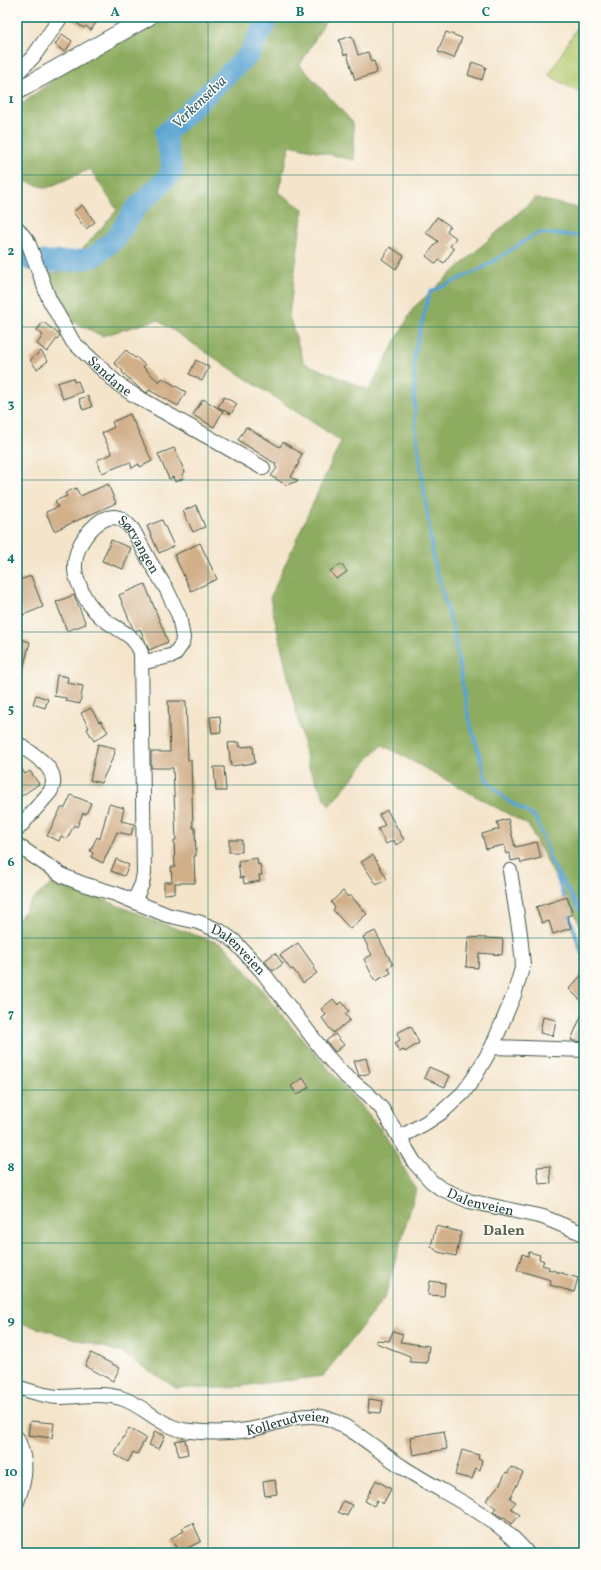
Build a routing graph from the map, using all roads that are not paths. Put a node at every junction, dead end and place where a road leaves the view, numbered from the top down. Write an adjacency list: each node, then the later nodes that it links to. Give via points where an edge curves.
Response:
1 (61, 17): 3 (street, via 33,57)
2 (148, 17): 4 (street)
3 (17, 73)
4 (17, 91)
5 (17, 228): 6 (street, Sandane, via 28,242 49,299 73,342 124,388)
6 (263, 468)
7 (141, 663): 7 (street, Sørvangen, via 140,653 133,638 101,617 90,606 76,575 76,556 82,542 90,529 107,518 119,518 133,530 174,605 180,622 182,644 174,655); 12 (street, Sørvangen, via 144,873)
8 (17, 743): 9 (street, via 50,769 54,781 50,792)
9 (17, 830)
10 (17, 845): 12 (street, Dalenveien, via 63,876)
11 (510, 871): 13 (street, via 523,965)
12 (134, 901): 15 (street, Dalenveien, via 167,916 209,925 234,941 261,970 326,1055 382,1109)
13 (492, 1047): 14 (street); 15 (street, via 474,1078 452,1104)
14 (584, 1050)
15 (400, 1138): 16 (street, Dalenveien, via 424,1175 440,1188 469,1201 543,1217)
16 (584, 1234)
17 (17, 1387): 20 (street, Kollerudveien, via 58,1397 99,1395 121,1398 176,1429 191,1431 248,1430 285,1419 309,1416 335,1421 401,1466 479,1513 509,1534)
18 (17, 1438): 19 (street, via 26,1466)
19 (17, 1502)
20 (527, 1553)

